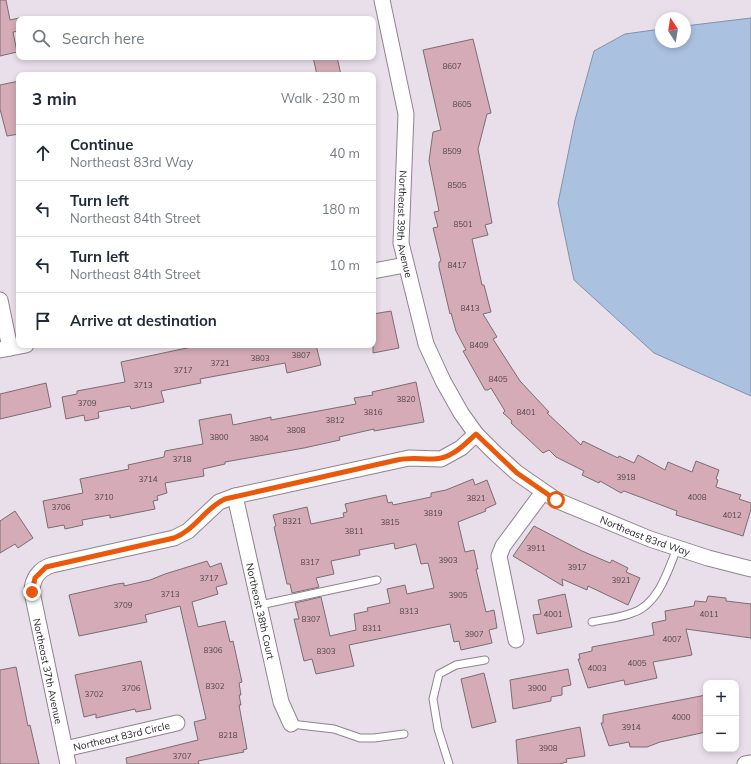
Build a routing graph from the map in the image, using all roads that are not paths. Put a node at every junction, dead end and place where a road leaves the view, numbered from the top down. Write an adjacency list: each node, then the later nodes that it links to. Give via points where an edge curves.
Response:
1 (382, 0): 2 (street, Northeast 39th Avenue, via 406,114 401,243)
2 (405, 265): 3 (street); 7 (street, Northeast 39th Avenue, via 426,344 443,381)
3 (376, 271)
4 (0, 300): 6 (street)
5 (16, 347): 6 (street)
6 (5, 349)
7 (476, 434): 8 (street, Northeast 83rd Way, via 517,473); 9 (street, via 461,448 441,459 403,459)
8 (543, 492): 10 (street, Northeast 83rd Way, via 583,513); 15 (street, via 503,546 499,556)
9 (236, 496): 13 (street, Northeast 38th Court); 20 (street, Northeast 37th Avenue, via 219,502 181,535 52,565 42,570 35,578 32,587 33,597)
10 (677, 548): 11 (street, Northeast 83rd Way); 14 (lane, via 664,581 646,606 633,613)
11 (751, 569)
12 (377, 580): 13 (lane)
13 (260, 605): 18 (street, Northeast 38th Court, via 281,702)
14 (592, 622)
15 (516, 640)
16 (485, 660): 23 (lane, via 456,665 439,674 432,699 438,730)
17 (177, 724): 20 (street, Northeast 83rd Circle)
18 (291, 724): 19 (lane, via 334,729 360,738)
19 (404, 734)
20 (65, 749): 22 (street, Northeast 37th Avenue)
21 (751, 763): 24 (street)
22 (68, 764)
23 (449, 764)
24 (745, 764)

